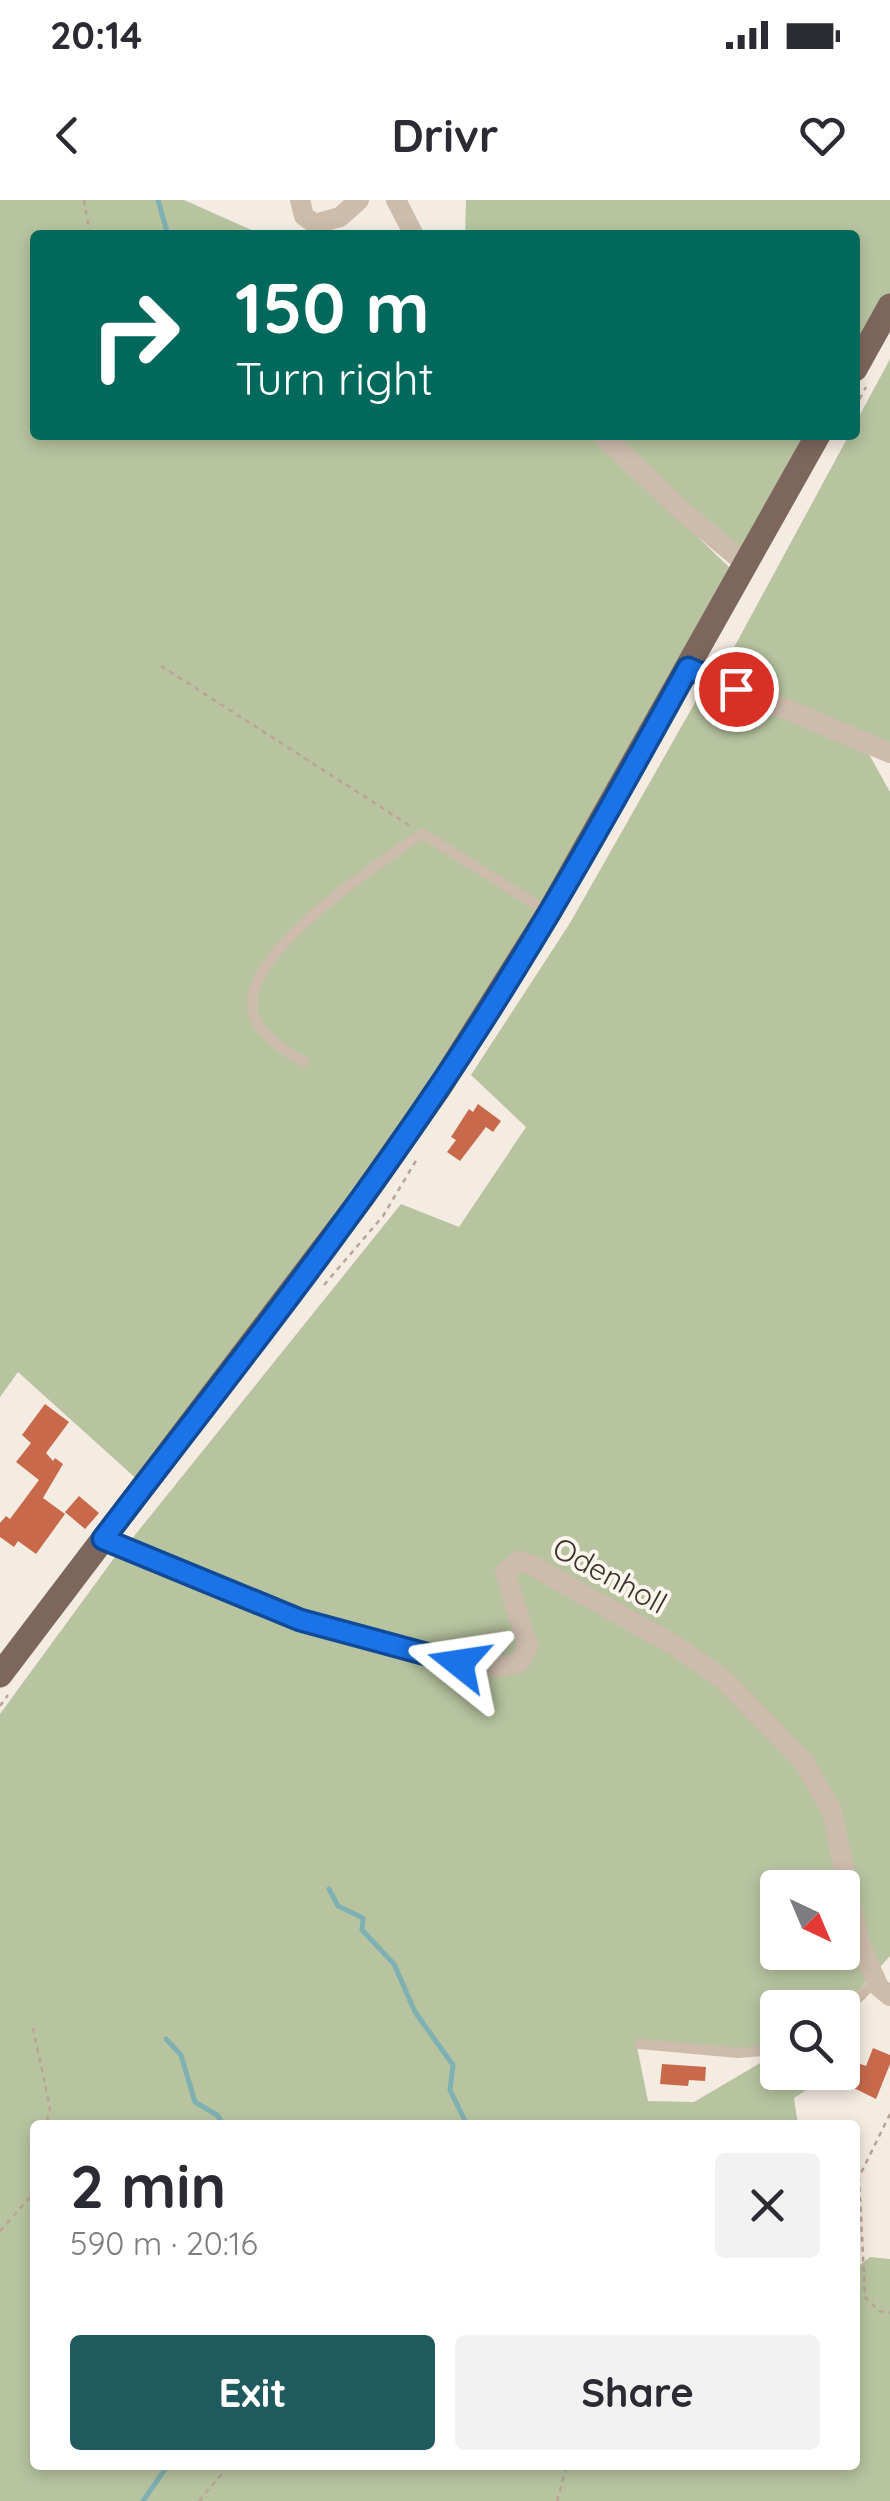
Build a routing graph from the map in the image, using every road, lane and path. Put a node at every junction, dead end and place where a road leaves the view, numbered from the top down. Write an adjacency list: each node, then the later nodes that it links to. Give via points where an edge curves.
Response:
1 (84, 200): 5 (path)
2 (300, 200): 3 (street, via 304,216 315,224 340,217)
3 (359, 200)
4 (396, 200): 6 (street)
5 (89, 230)
6 (411, 230)
7 (890, 306): 8 (main road)
8 (860, 360)
9 (607, 440): 11 (street)
10 (815, 440): 11 (main road)
11 (746, 564): 13 (main road)
12 (161, 666): 15 (path)
13 (688, 668): 14 (street); 16 (main road)
14 (890, 753)
15 (423, 834): 16 (lane); 17 (lane, via 299,925 266,966 254,1016 282,1049)
16 (549, 913): 18 (main road, via 362,1198)
17 (304, 1062)
18 (103, 1539): 19 (main road); 20 (street, Odenholl, via 300,1620 459,1663 518,1663 528,1647 506,1572 518,1561 660,1638 723,1679 804,1762 832,1811 859,1942)
19 (0, 1675)
20 (883, 1988): 21 (lane)
21 (860, 2003)
22 (33, 2028): 26 (path)
23 (639, 2044): 24 (lane)
24 (760, 2051)
25 (890, 2114): 27 (path)
26 (47, 2120)
27 (860, 2175)
28 (860, 2194): 31 (path, via 866,2297)
29 (30, 2197): 30 (path)
30 (0, 2232)
31 (890, 2314)
32 (225, 2470): 34 (path)
33 (566, 2470): 35 (path)
34 (199, 2501)
35 (557, 2501)

